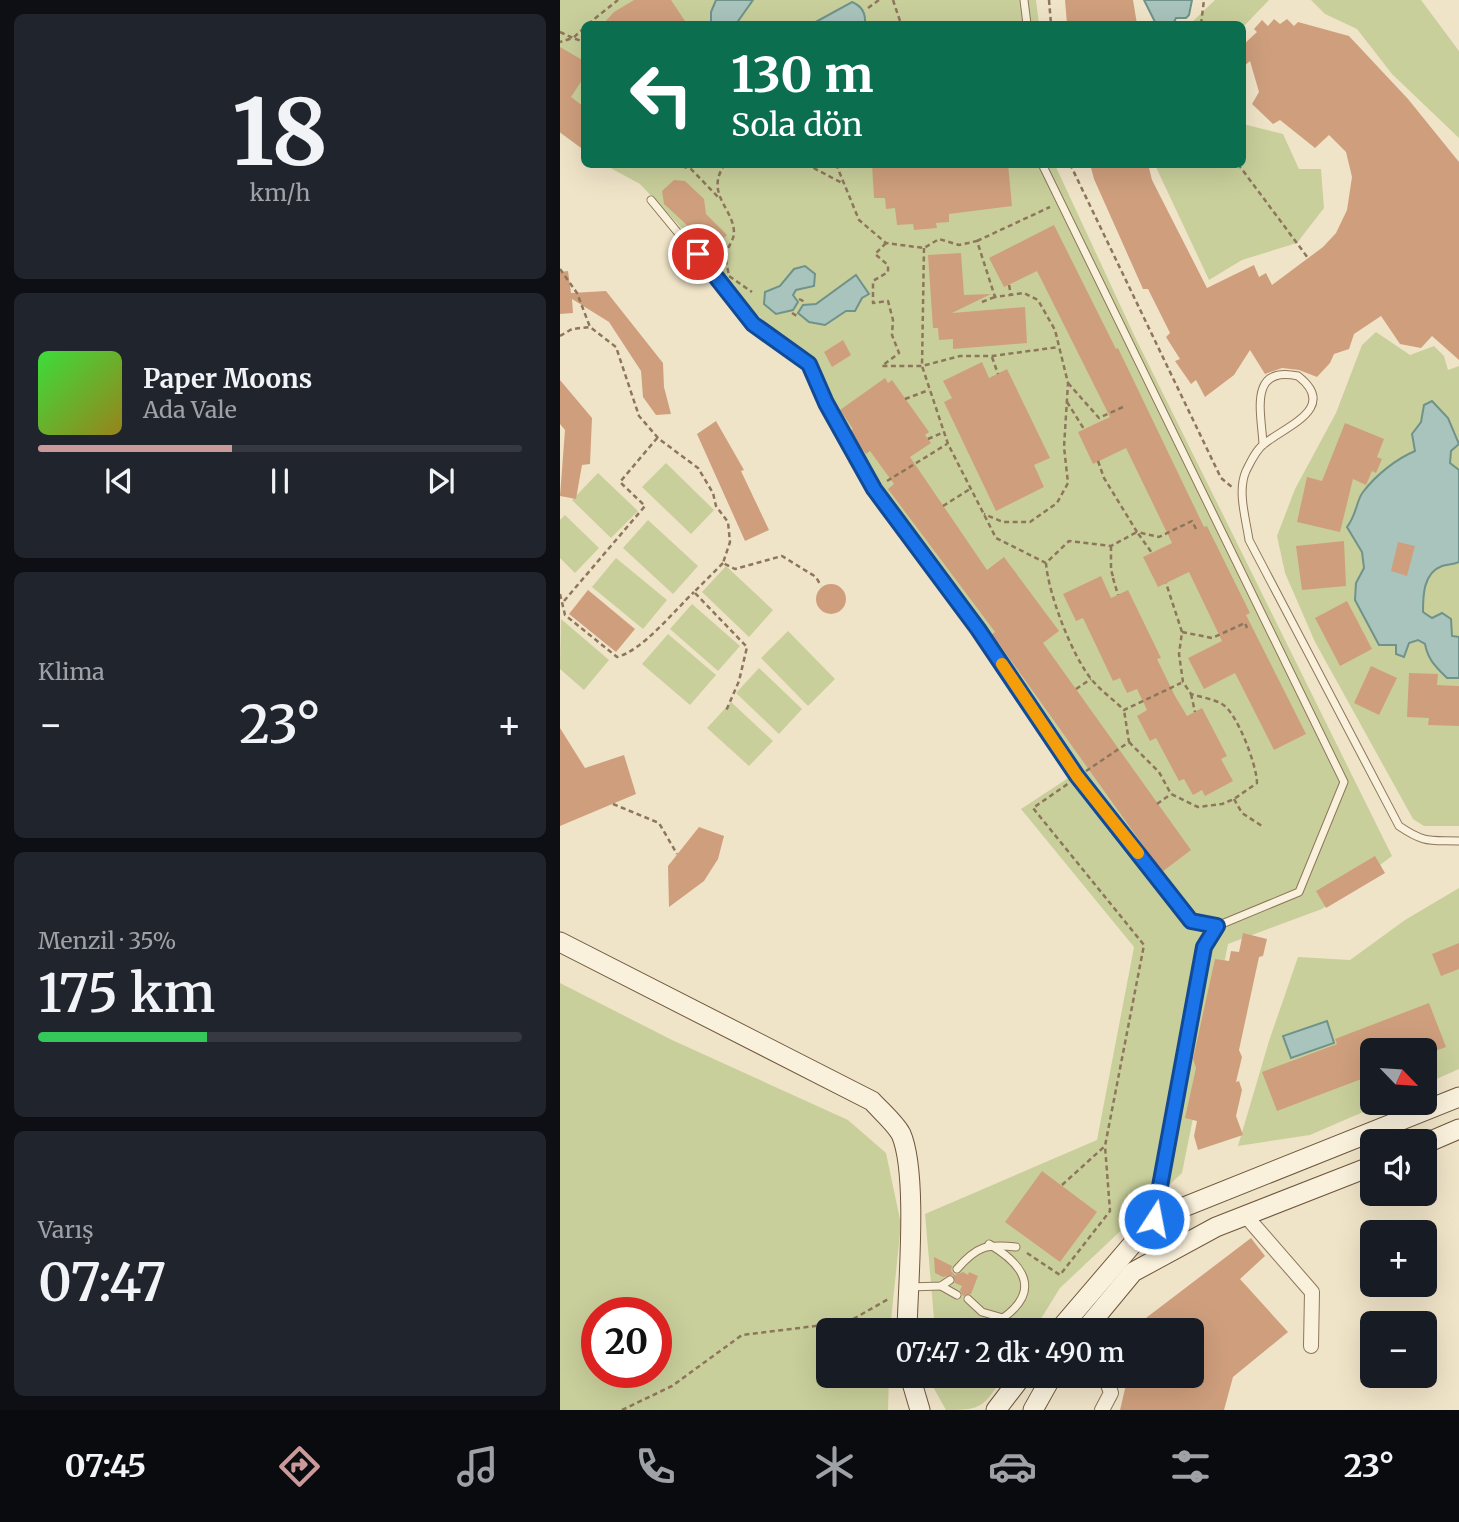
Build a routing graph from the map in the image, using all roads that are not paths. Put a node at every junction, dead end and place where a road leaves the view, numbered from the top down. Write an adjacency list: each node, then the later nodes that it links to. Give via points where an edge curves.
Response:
1 (1024, 0): 2 (lane)
2 (1027, 21)
3 (1044, 168): 7 (lane, via 1344,782 1299,892)
4 (651, 200): 7 (lane, via 753,324 809,364 874,489 978,629 1077,776 1191,921)
5 (1263, 445): 5 (lane, via 1304,418 1310,408 1311,388 1298,376 1275,377 1263,385 1259,397); 6 (lane, via 1244,474 1249,540 1399,826 1433,843)
6 (1459, 841)
7 (1217, 926): 14 (lane, via 1204,947)
8 (560, 943): 20 (main road, via 872,1101 901,1133 908,1169)
9 (1459, 1097): 14 (main road)
10 (1459, 1129): 11 (main road)
11 (1437, 1138)
12 (1360, 1171): 13 (main road)
13 (1245, 1215): 25 (main road, via 1133,1272); 26 (street, via 1312,1292)
14 (1154, 1219): 24 (main road)
15 (989, 1244): 16 (lane); 17 (lane, via 970,1254); 22 (lane, via 1012,1257 1021,1270 1025,1291 1017,1308 1003,1318 982,1312)
16 (1016, 1247)
17 (957, 1269)
18 (950, 1280): 19 (lane)
19 (942, 1286): 20 (lane); 21 (lane)
20 (908, 1287): 23 (main road)
21 (957, 1295)
22 (968, 1299)
23 (907, 1318)
24 (1069, 1318)
25 (1096, 1318)
26 (1311, 1346)
27 (905, 1388): 32 (main road)
28 (914, 1388): 33 (main road)
29 (1013, 1388): 34 (main road)
30 (1045, 1388): 35 (main road)
31 (1109, 1388): 36 (street)
32 (904, 1410)
33 (920, 1410)
34 (996, 1410)
35 (1033, 1410)
36 (1102, 1410)

